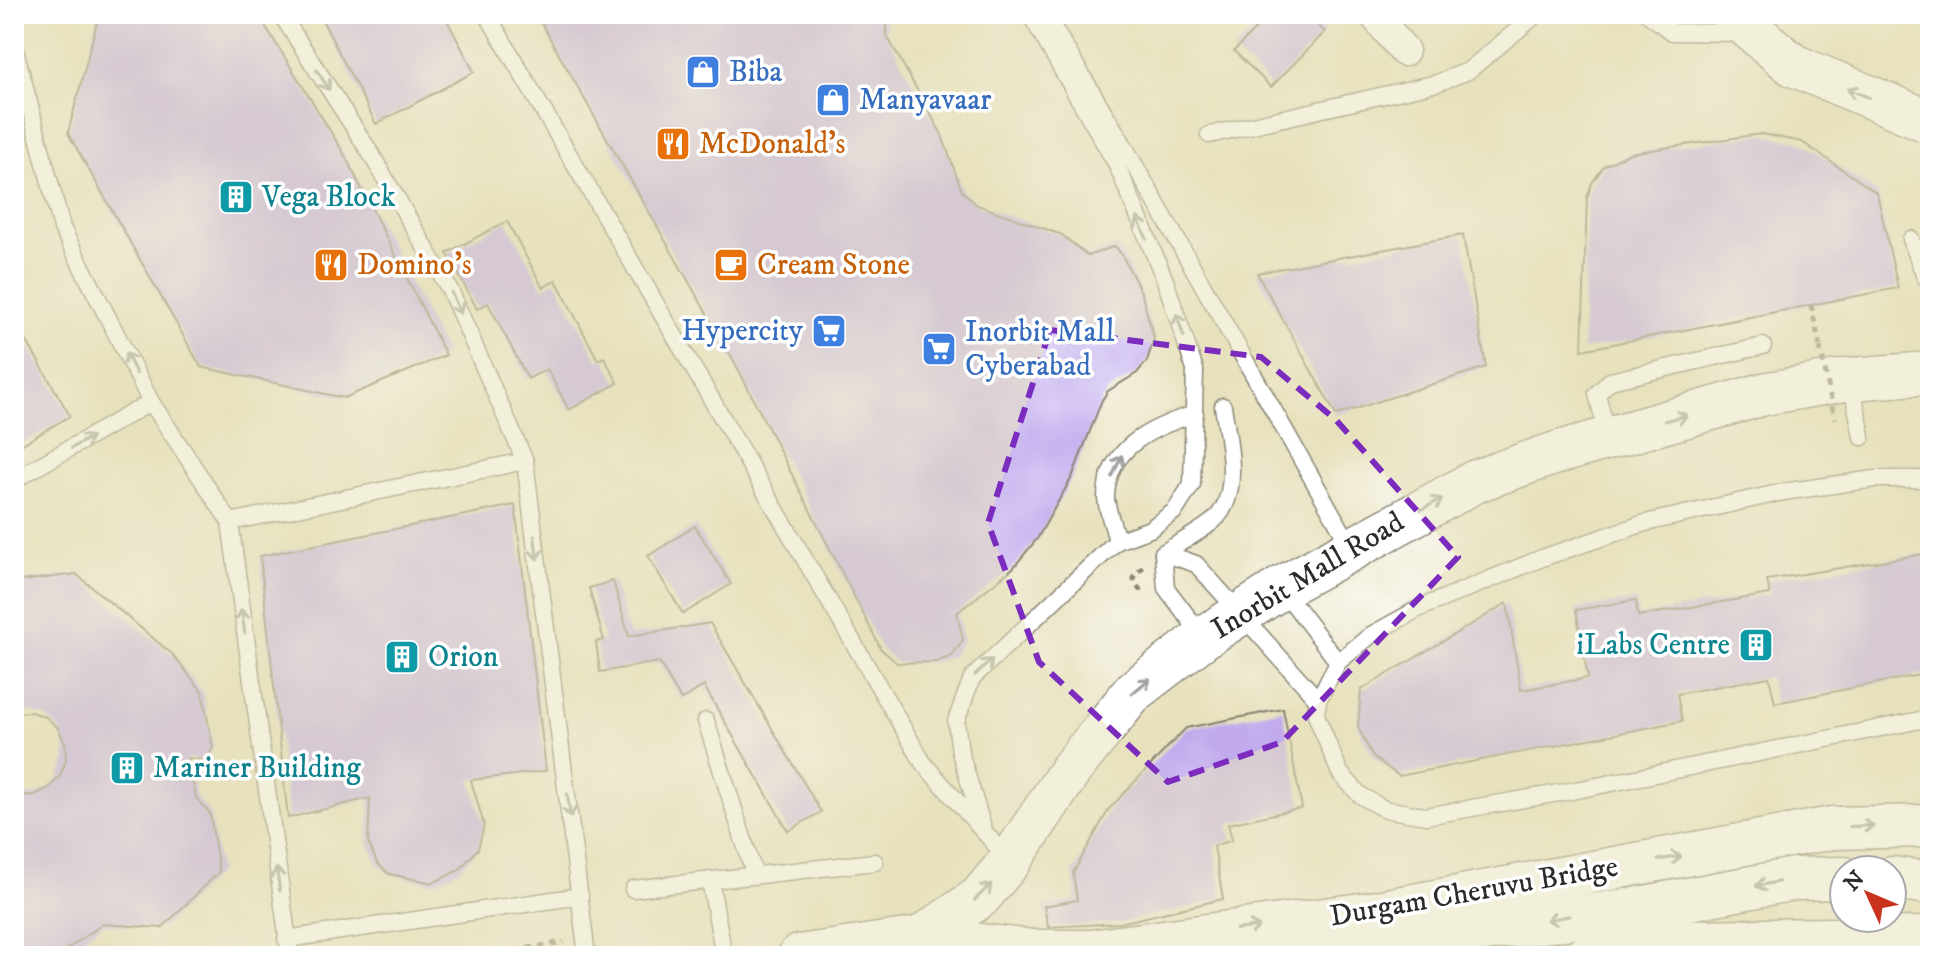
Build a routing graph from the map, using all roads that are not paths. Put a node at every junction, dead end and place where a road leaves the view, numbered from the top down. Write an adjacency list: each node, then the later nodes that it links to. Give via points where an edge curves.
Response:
1 (281, 14): 25 (lane, one-way to 25, via 450,290)
2 (487, 14): 40 (lane, via 924,764)
3 (1030, 14): 14 (lane)
4 (1045, 14): 13 (lane)
5 (1374, 14): 10 (street)
6 (1537, 14): 12 (lane, via 1468,71 1437,83)
7 (1648, 14): 8 (lane, via 1672,32)
8 (1743, 24): 11 (main road, one-way to 8, via 1793,65)
9 (14, 46): 20 (lane, one-way to 9, via 62,228)
10 (1404, 51)
11 (1930, 122)
12 (1209, 135)
13 (1120, 139): 14 (lane); 30 (lane)
14 (1118, 170): 22 (lane, one-way to 14, via 1195,370 1165,280)
15 (1911, 239): 16 (lane)
16 (1930, 280)
17 (1763, 346): 23 (lane, via 1610,381 1597,394)
18 (1930, 373): 19 (main road, Inorbit Mall Road)
19 (1850, 379): 23 (main road, Inorbit Mall Road, one-way to 19, via 1764,394); 24 (lane)
20 (151, 402): 27 (lane, one-way to 20); 28 (lane)
21 (1223, 406): 31 (lane, via 1231,457 1228,498 1215,520)
22 (1195, 414): 29 (lane, via 1192,484 1175,511 1150,529); 29 (lane, one-way to 22, via 1106,498 1122,455 1138,436 1157,425)
23 (1608, 437): 30 (main road, Inorbit Mall Road, one-way to 23, via 1476,481)
24 (1862, 437)
25 (525, 461): 28 (lane); 49 (lane, one-way to 49)
26 (1930, 479): 35 (lane, via 1875,479 1783,492 1645,523 1420,608 1371,635)
27 (14, 480)
28 (230, 522): 52 (lane, one-way to 28)
29 (1117, 541): 40 (lane, one-way to 29, via 957,736 956,721 972,678)
30 (1351, 547): 32 (main road, Inorbit Mall Road)
31 (1163, 553): 33 (lane, via 1196,564); 34 (lane, via 1166,588)
32 (1281, 588): 33 (main road, Inorbit Mall Road); 35 (lane)
33 (1238, 615): 34 (main road, Inorbit Mall Road); 36 (lane)
34 (1203, 638): 41 (main road, Inorbit Mall Road, one-way to 34, via 1072,768 1134,691)
35 (1338, 662): 36 (lane)
36 (1318, 700): 37 (lane, via 1316,715 1340,773 1360,795 1384,809 1426,816)
37 (1930, 718)
38 (706, 721): 43 (lane)
39 (1930, 826): 50 (main road, Durgam Cheruvu Bridge, one-way to 39, via 1033,951 1091,951 1376,912 1832,828)
40 (984, 830): 41 (lane)
41 (1010, 861): 50 (main road, Inorbit Mall Road, one-way to 41, via 980,897)
42 (875, 862): 43 (lane)
43 (755, 876): 45 (lane)
44 (1828, 878): 57 (main road, Durgam Cheruvu Bridge, one-way to 57, via 1795,879 1635,909)
45 (710, 880): 48 (lane); 55 (lane)
46 (1908, 880): 47 (main road)
47 (1930, 883)
48 (633, 889)
49 (580, 896): 52 (lane); 53 (lane)
50 (920, 938): 56 (main road, Inorbit Mall Road)
51 (1930, 938): 58 (main road, via 1672,941)
52 (286, 939): 54 (lane)
53 (586, 947)
54 (290, 956)
55 (724, 956)
56 (799, 956)
57 (1298, 956)
58 (1587, 956)

